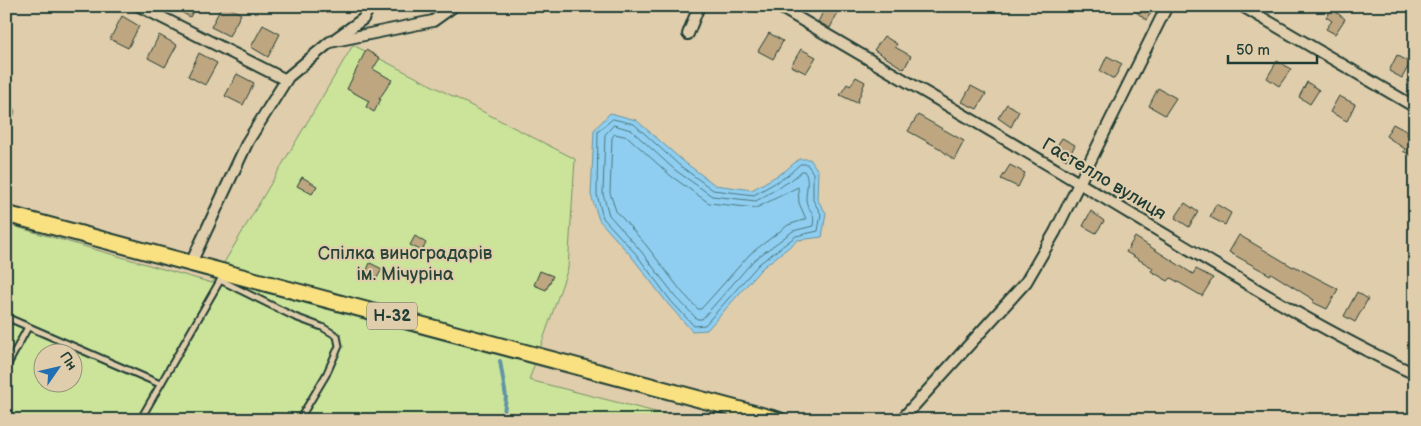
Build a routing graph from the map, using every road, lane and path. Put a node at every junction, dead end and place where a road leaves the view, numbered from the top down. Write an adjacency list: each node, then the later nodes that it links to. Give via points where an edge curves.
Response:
1 (139, 6): 10 (street)
2 (370, 6): 9 (street, via 363,20)
3 (454, 6): 9 (street, via 433,21)
4 (699, 6): 8 (street)
5 (778, 6): 12 (street, Гастелло вулиця)
6 (1167, 6): 12 (street)
7 (1242, 6): 11 (street)
8 (688, 34)
9 (330, 42): 10 (street)
10 (286, 80): 14 (street, via 248,141)
11 (1415, 107)
12 (1079, 182): 19 (street, Гастелло вулиця, via 1312,322); 24 (street, via 1026,282)
13 (6, 214): 14 (main road, Н-32)
14 (192, 263): 15 (main road, Н-32)
15 (222, 276): 20 (lane); 22 (lane, via 295,317 337,336 339,346 326,375); 23 (main road, Н-32)
16 (6, 317): 17 (lane)
17 (28, 327): 18 (lane); 20 (lane)
18 (6, 368)
19 (1415, 374)
20 (160, 384): 21 (lane)
21 (140, 420)
22 (299, 420)
23 (778, 420)
24 (901, 420)

